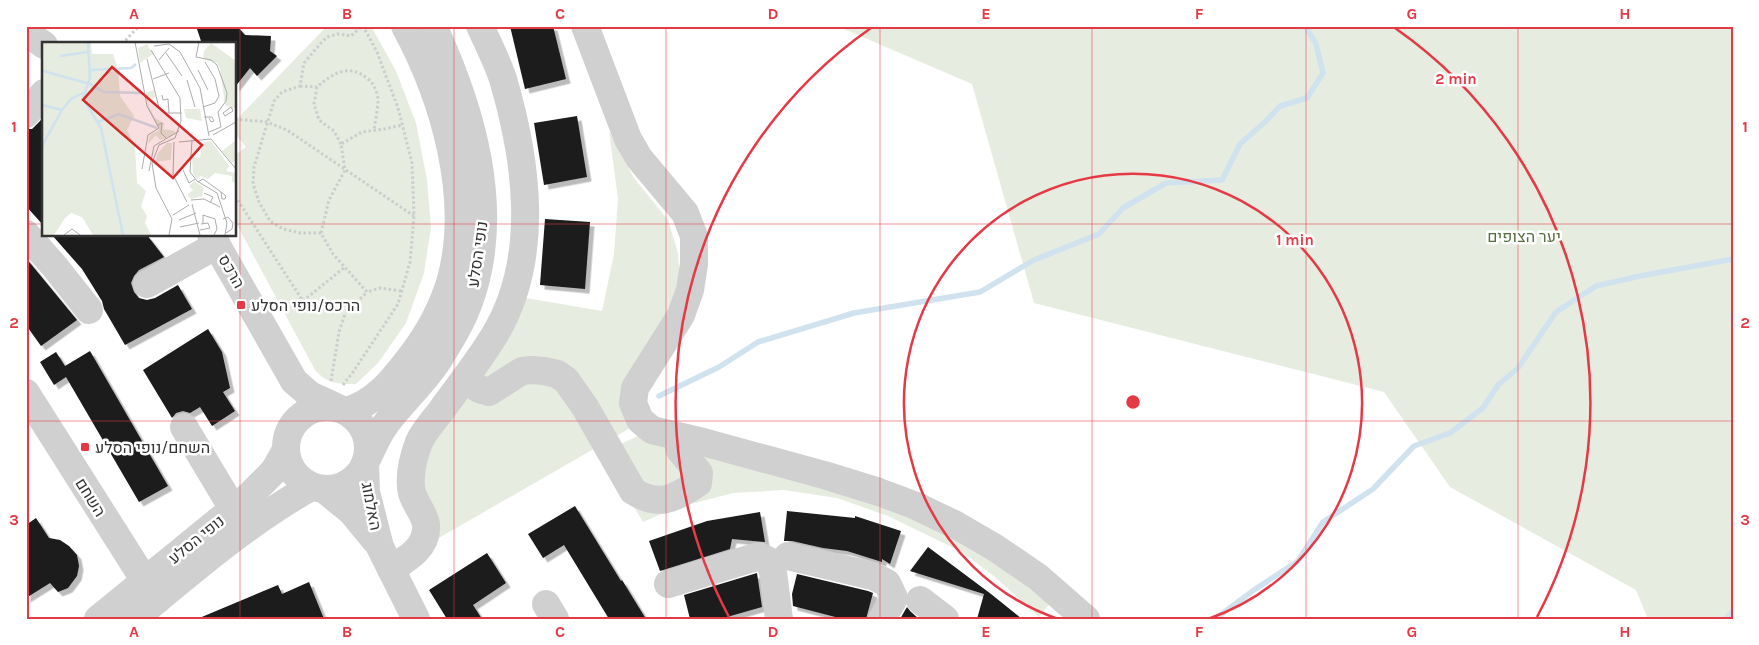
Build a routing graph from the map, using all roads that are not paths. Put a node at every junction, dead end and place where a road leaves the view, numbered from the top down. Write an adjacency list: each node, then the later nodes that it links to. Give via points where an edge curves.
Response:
1 (405, 26): 18 (street, נופי הסלע, via 432,85 450,145 458,205 454,261 446,295 415,352 382,391 364,405)
2 (433, 26): 10 (street, נופי הסלע, via 455,77 474,140)
3 (480, 26): 9 (street, via 502,77)
4 (585, 26): 20 (street, via 628,139 639,158 685,213 694,236 690,290 681,315 635,388 633,403 640,420 652,430)
5 (26, 32): 6 (street)
6 (42, 44)
7 (42, 95): 8 (street)
8 (26, 114)
9 (522, 167): 10 (street); 16 (street, via 526,210 523,250 516,280 505,318)
10 (479, 170): 22 (street, נופי הסלע, via 483,223 469,303 435,365 387,421)
11 (26, 234): 14 (street)
12 (214, 240): 13 (street); 15 (street, הרכס)
13 (147, 284)
14 (89, 310)
15 (281, 359): 18 (street, הרכס, via 294,381 310,395); 21 (street, הרכס, via 289,390)
16 (465, 378): 20 (street, via 479,390 489,392 522,371 557,374 566,380 585,407 634,491 652,499 662,501 698,482 699,473 679,448); 26 (street, via 420,440 413,461 410,479 413,496 426,524 424,541 414,554)
17 (26, 393): 28 (street, השחם)
18 (337, 407): 21 (street, via 325,406 308,411 295,422); 22 (street, via 355,417 367,435)
19 (184, 427): 24 (street)
20 (680, 437): 36 (street, via 824,475 922,509 994,547 1038,578)
21 (287, 441): 23 (street, via 288,462 293,472 301,481); 24 (street, נופי הסלע, via 274,471)
22 (367, 461): 23 (street, via 359,475 349,483 337,488); 26 (street, האלמוג, via 366,492)
23 (318, 488): 26 (street, האלמוג, via 352,512); 28 (street, נופי הסלע, via 288,500)
24 (234, 509): 28 (street, נופי הסלע)
25 (788, 556): 34 (street, via 873,576 886,583 894,598)
26 (386, 558): 32 (street, האלמוג)
27 (668, 584): 33 (street, via 759,556 769,561 774,572)
28 (151, 591): 30 (street, נופי הסלע); 31 (street, נופי הסלע)
29 (920, 600): 35 (street)
30 (98, 619)
31 (134, 619)
32 (416, 619)
33 (779, 619)
34 (882, 619)
35 (945, 619)
36 (1086, 619)

